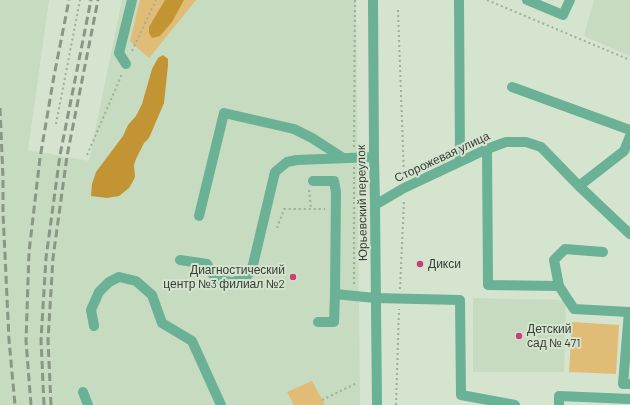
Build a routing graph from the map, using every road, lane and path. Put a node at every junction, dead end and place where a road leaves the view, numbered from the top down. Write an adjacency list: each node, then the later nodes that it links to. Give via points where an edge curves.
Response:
1 (80, 0): 15 (path)
2 (132, 0): 13 (street, via 119,53)
3 (156, 0): 13 (path)
4 (355, 0): 10 (path)
5 (373, 0): 21 (street, Юрьевский переулок)
6 (459, 0): 22 (street)
7 (487, 0): 12 (path)
8 (527, 0): 9 (street, via 563,15)
9 (570, 0)
10 (354, 9)
11 (398, 10): 25 (path)
12 (630, 60)
13 (126, 64): 19 (path)
14 (512, 87): 16 (street)
15 (56, 124)
16 (630, 130)
17 (630, 136): 24 (street, via 624,150)
18 (487, 149): 22 (street, Сторожевая улица); 24 (street, Сторожевая улица, via 506,142 526,142 541,147); 34 (street, via 488,285)
19 (87, 155)
20 (343, 158): 21 (street); 29 (street, via 294,129 224,113); 33 (street, via 287,162 275,172 252,269 247,276 232,282 224,281 216,278 207,264)
21 (374, 158): 26 (street, Юрьевский переулок)
22 (460, 161): 25 (street, Сторожевая улица)
23 (313, 182): 27 (street, via 334,181); 28 (path, via 309,189)
24 (579, 186): 31 (street, Сторожевая улица)
25 (404, 188): 26 (street, Сторожевая улица); 37 (path)
26 (375, 205): 36 (street, Юрьевский переулок)
27 (336, 208): 28 (path); 35 (street)
28 (311, 209): 30 (path, via 284,209)
29 (199, 216)
30 (277, 228)
31 (630, 234)
32 (602, 252): 34 (street, via 565,249 554,260)
33 (180, 260)
34 (558, 286): 41 (street, via 574,309 629,312 624,384)
35 (335, 294): 36 (street); 38 (street, via 334,322)
36 (375, 298): 37 (street); 47 (street, Юрьевский переулок)
37 (400, 299): 48 (path); 49 (street, via 460,300 461,395)
38 (318, 322)
39 (94, 326): 46 (street, via 91,310 99,292 119,277 136,281 152,295 162,323 192,340)
40 (355, 384): 44 (path)
41 (630, 384)
42 (83, 392): 45 (street)
43 (630, 399): 50 (street, via 559,396)
44 (322, 400)
45 (88, 405)
46 (221, 405)
47 (377, 405)
48 (396, 405)
49 (515, 405)
50 (559, 405)

